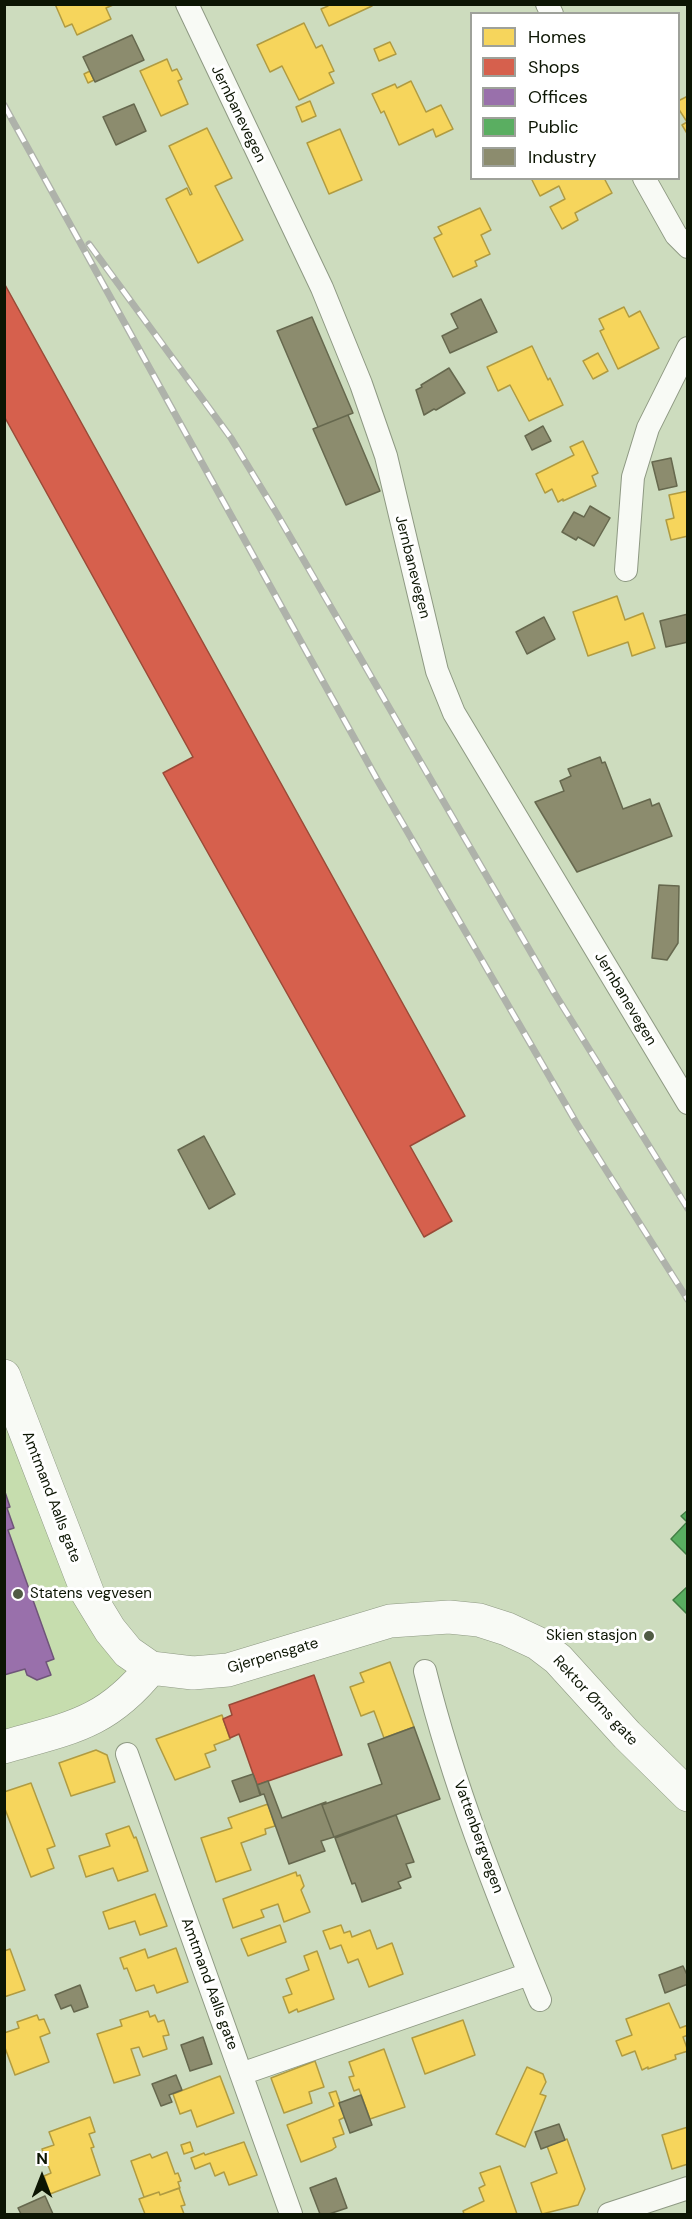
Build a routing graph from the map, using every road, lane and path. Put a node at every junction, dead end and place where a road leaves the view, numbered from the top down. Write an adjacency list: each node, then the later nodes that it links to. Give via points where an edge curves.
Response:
1 (187, 4): 6 (street, Jernbanevegen, via 322,288 361,384 386,456 437,671 454,713)
2 (645, 180): 3 (street)
3 (687, 247)
4 (687, 348): 5 (street, via 648,428 633,477)
5 (626, 570)
6 (687, 1103)
7 (7, 1392): 9 (main road, Amtmand Aalls gate, via 88,1594 122,1645)
8 (419, 1618): 9 (main road, Gjerpensgate, via 359,1629 228,1671 193,1673); 13 (main road, Rektor Ørns gate, via 478,1620 537,1643 558,1659)
9 (151, 1668): 11 (main road, via 137,1686 101,1714 81,1724)
10 (425, 1671): 14 (street, Vattenbergvegen, via 464,1802)
11 (4, 1747)
12 (127, 1754): 16 (street, Amtmand Aalls gate)
13 (687, 1795)
14 (529, 1974): 15 (street, Vattenbergvegen); 16 (street)
15 (540, 2000)
16 (242, 2074): 18 (street, Amtmand Aalls gate)
17 (687, 2188): 19 (street)
18 (291, 2214)
19 (609, 2214)

